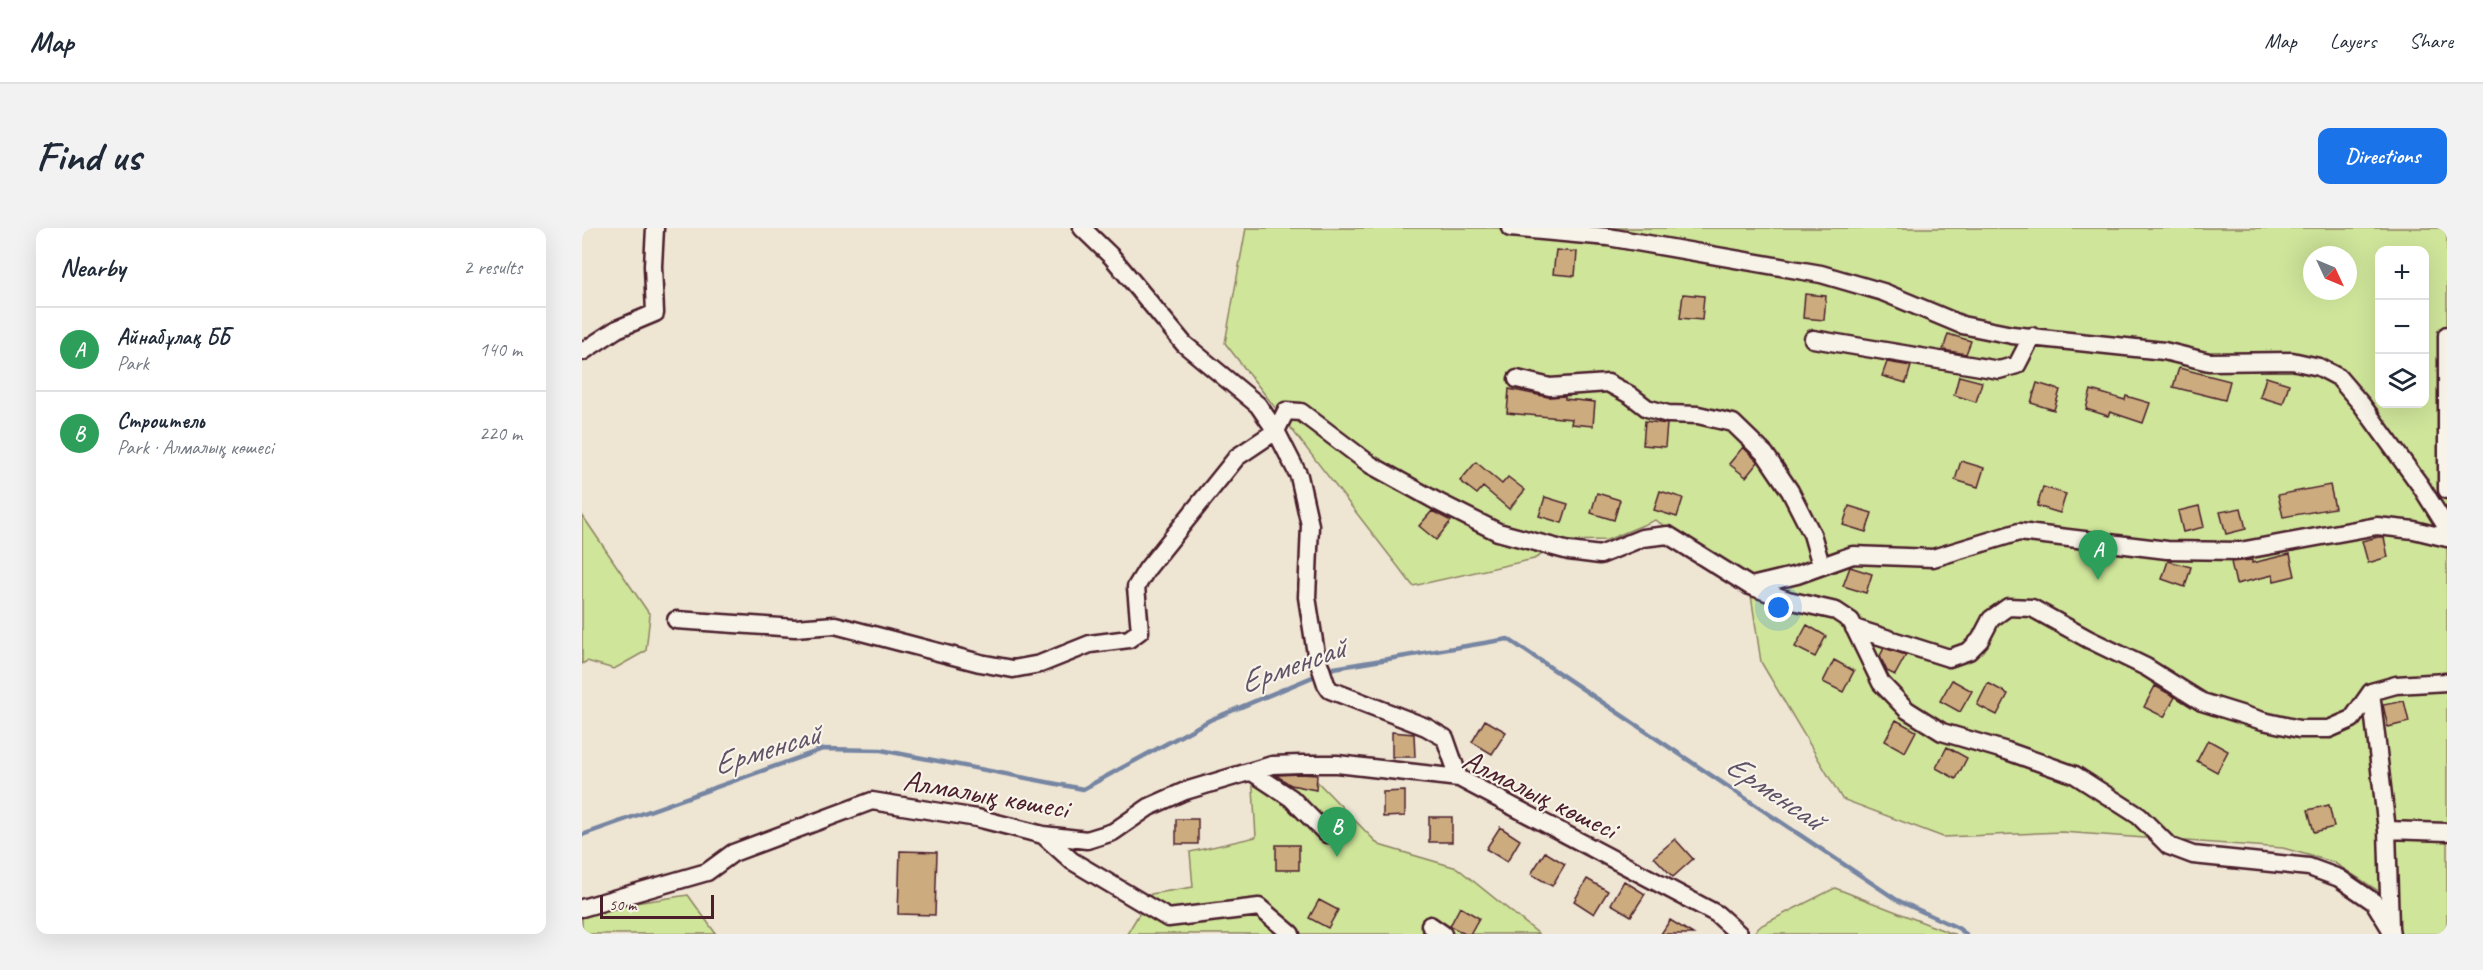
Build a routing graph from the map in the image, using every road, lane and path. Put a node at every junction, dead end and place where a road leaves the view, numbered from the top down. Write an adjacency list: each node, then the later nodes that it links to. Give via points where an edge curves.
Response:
1 (655, 228): 7 (street, via 655,313 617,329)
2 (1083, 228): 9 (street, via 1184,344 1258,405)
3 (1510, 228): 5 (street, via 1608,237 1821,274 1883,292 1962,325)
4 (2447, 335): 10 (street)
5 (2032, 336): 6 (street, via 2017,365 1998,370); 11 (street, via 2164,351 2210,362 2292,361 2319,367 2338,377 2362,405)
6 (1813, 339)
7 (582, 352)
8 (1517, 379): 13 (street, via 1550,387 1608,383 1647,408 1733,423 1765,454 1790,491 1812,534)
9 (1276, 431): 14 (street, via 1286,411 1301,412 1371,465 1498,532 1569,552 1600,555 1641,538 1668,535); 15 (street, via 1237,457 1147,569 1136,587 1140,631 1130,639 1089,644 1040,664 1013,669 834,626 795,628); 20 (street, via 1299,476 1310,525 1307,597 1316,654 1326,684 1330,690 1445,738)
10 (2447, 490)
11 (2447, 528)
12 (2447, 538): 13 (street, via 2377,526 2240,551 2178,550 2019,532 1933,558 1853,555)
13 (1821, 565): 14 (street)
14 (1750, 586): 16 (street, via 1836,611 1851,621)
15 (676, 620)
16 (1854, 628): 18 (street, via 1949,658 1969,651 1980,640 1990,619 2008,607 2032,608 2146,667 2202,702 2299,729 2329,729 2352,719); 26 (street, via 1881,683 1907,711 1942,732 2075,775 2139,816 2169,846 2193,855 2309,867 2339,878 2374,902)
17 (2447, 681): 18 (street, via 2396,685)
18 (2371, 692): 21 (street)
19 (1252, 772): 20 (street, Алмалық көшесі, via 1272,765 1337,764); 23 (street, via 1291,798); 24 (street, Алмалық көшесі, via 1185,791 1149,807 1113,832 1087,840)
20 (1459, 778): 28 (street, Алмалық көшесі, via 1717,914)
21 (2387, 830): 22 (street); 26 (street)
22 (2447, 832)
23 (1327, 834)
24 (1043, 836): 25 (street, Алмалық көшесі, via 977,818 872,801 733,854 707,872); 27 (street, via 1072,861 1168,918 1259,907)
25 (582, 908)
26 (2391, 931)
27 (1291, 934)
28 (1739, 934)

